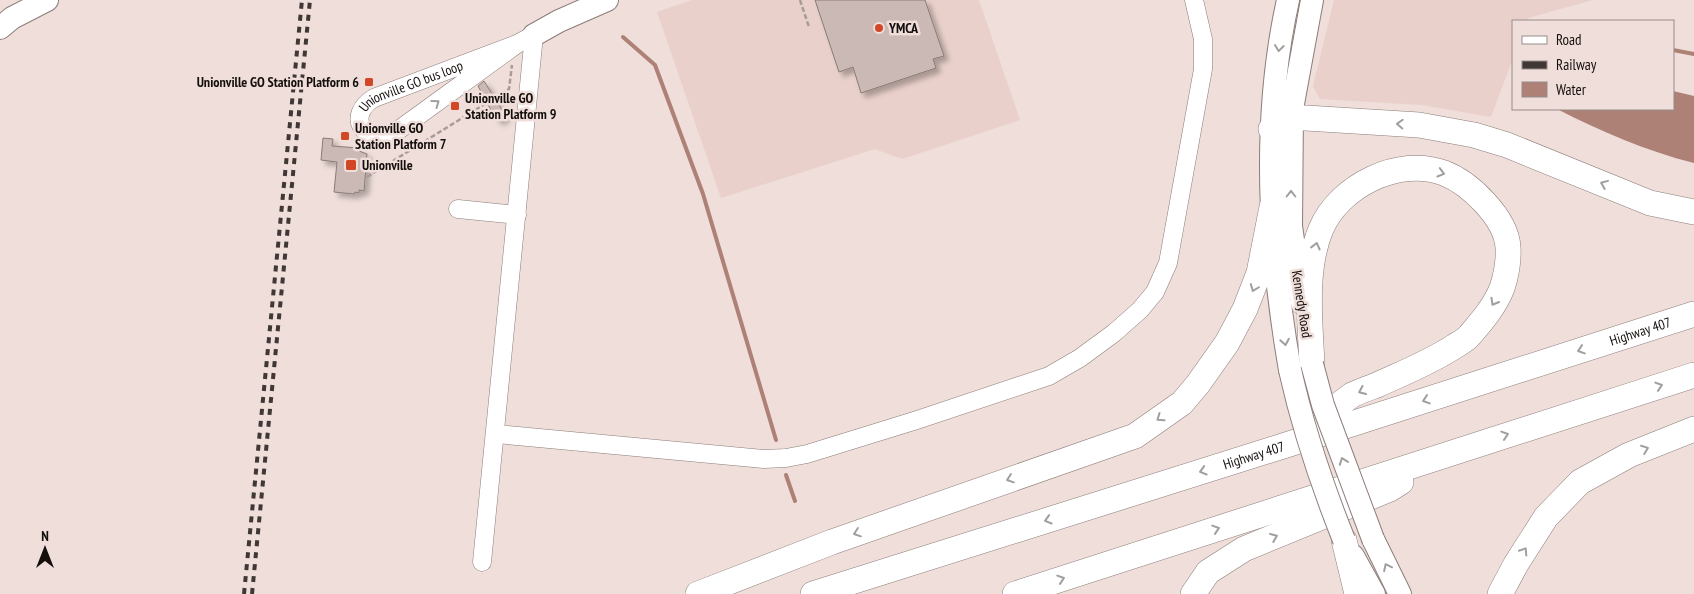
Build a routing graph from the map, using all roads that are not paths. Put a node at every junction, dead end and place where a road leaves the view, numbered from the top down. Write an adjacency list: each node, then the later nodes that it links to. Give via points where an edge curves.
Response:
1 (47, 0): 6 (main road)
2 (607, 0): 7 (main road)
3 (1194, 0): 17 (street, via 1203,38 1203,69 1168,263 1155,292 1140,310 1080,358 1049,376 786,458 764,459)
4 (1288, 0): 8 (main road, Kennedy Road, one-way to 8, via 1281,33)
5 (1312, 0): 8 (main road, Kennedy Road, via 1296,82)
6 (0, 28)
7 (525, 40): 7 (street, Unionville GO bus loop, one-way to 7, via 374,98 362,109 361,125 366,133 375,137 394,134); 12 (street, via 529,82)
8 (1281, 123): 9 (main road, Kennedy Road); 11 (highway, one-way to 8, via 1650,203 1507,145 1474,135 1419,125); 14 (main road, Kennedy Road, one-way to 8)
9 (1272, 207): 14 (main road, Kennedy Road, one-way to 14, via 1281,315); 22 (highway, one-way to 22, via 1259,273 1227,343 1182,403 1135,436 832,542)
10 (458, 209): 12 (street)
11 (1694, 212)
12 (517, 215): 17 (street)
13 (1694, 314): 18 (highway, Highway 407, one-way to 18)
14 (1301, 367): 18 (highway, one-way to 18, via 1314,251 1328,215 1339,202 1362,183 1389,171 1419,168 1442,172 1478,195 1503,229 1508,246 1502,288 1492,307 1468,337 1440,356 1353,395); 20 (main road, Kennedy Road, bridge, via 1303,422 1326,496); 28 (main road, Kennedy Road, one-way to 14, bridge, via 1373,539 1323,406)
15 (1694, 375): 19 (highway, one-way to 15)
16 (1694, 429): 29 (highway, one-way to 16, via 1546,517 1580,482 1629,454)
17 (496, 434): 21 (street)
18 (1283, 446): 23 (highway, Highway 407, one-way to 23)
19 (1458, 450): 24 (highway, one-way to 19); 25 (highway, one-way to 19, via 1208,572 1244,549 1390,488)
20 (1344, 540): 26 (highway); 27 (main road, Kennedy Road)
21 (482, 562)
22 (698, 594)
23 (813, 594)
24 (1015, 594)
25 (1194, 594)
26 (1356, 594)
27 (1374, 594)
28 (1400, 594)
29 (1500, 594)

